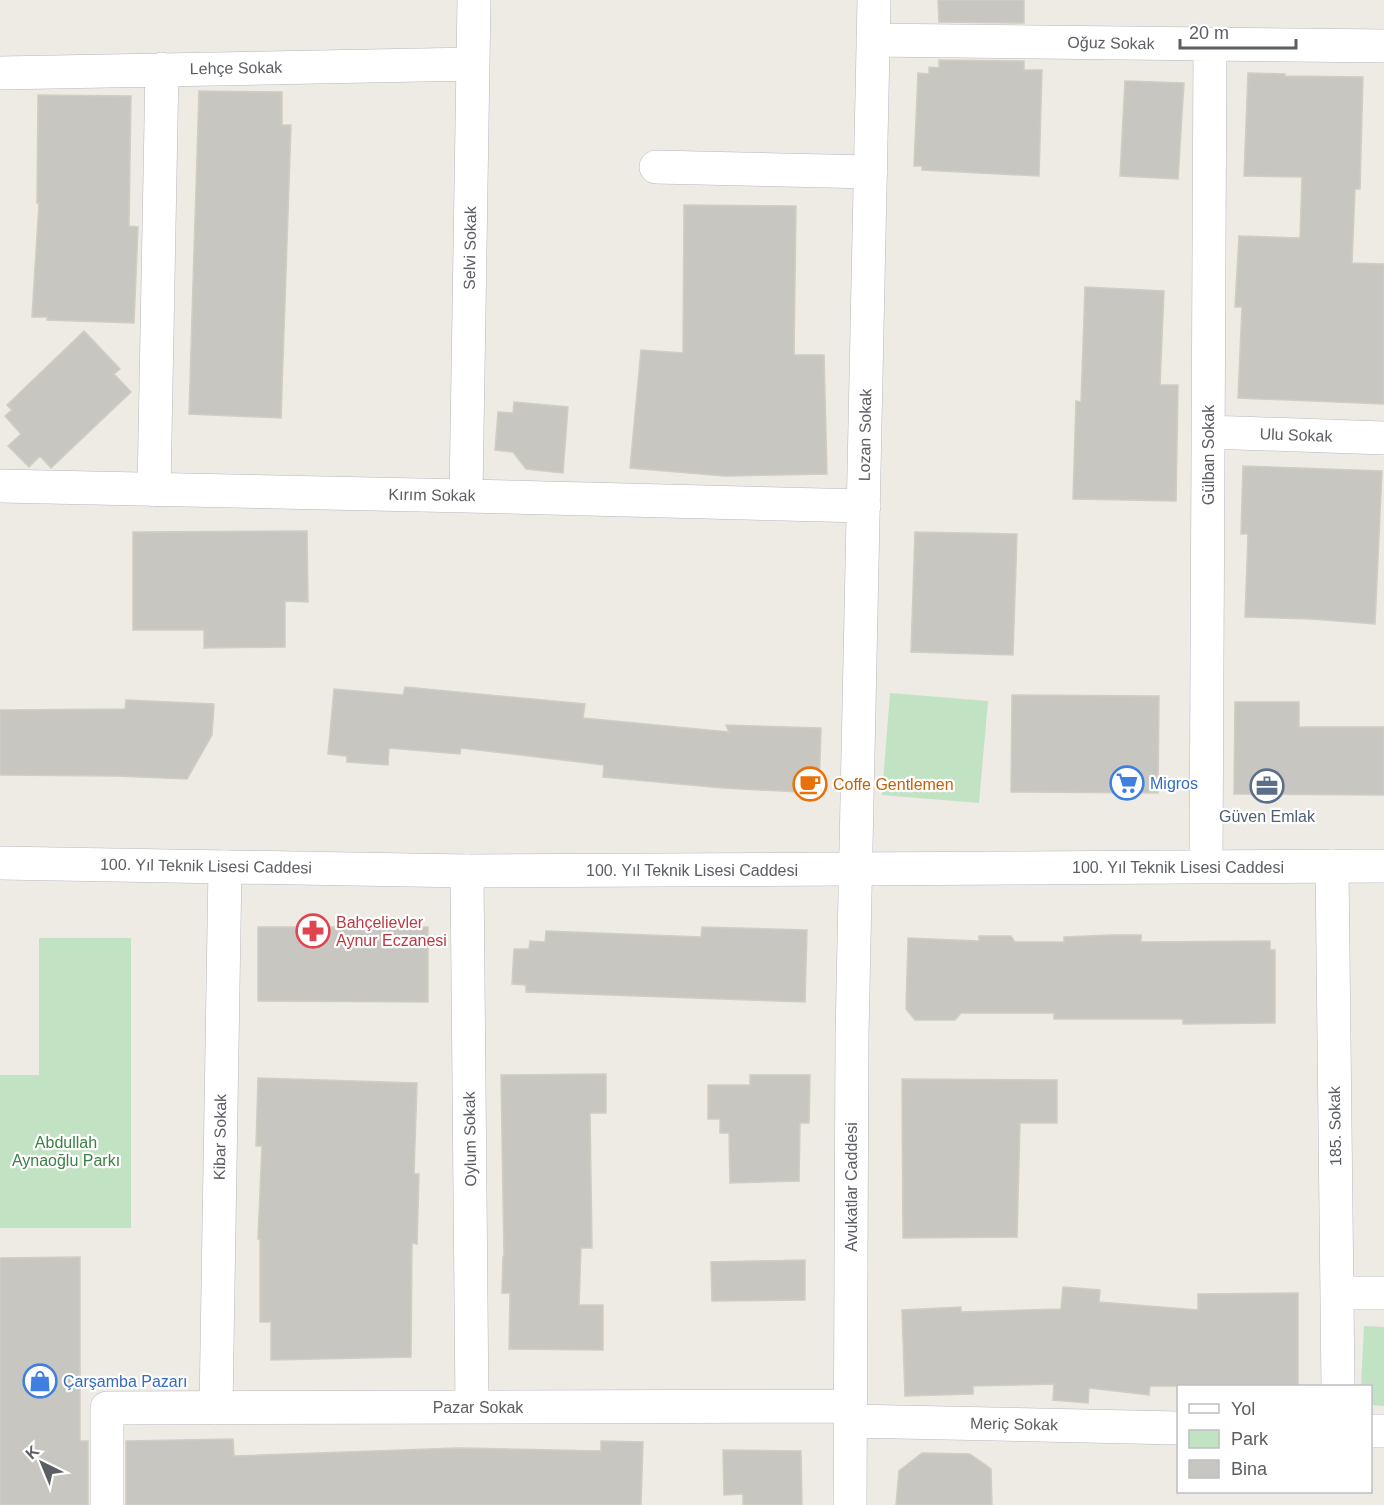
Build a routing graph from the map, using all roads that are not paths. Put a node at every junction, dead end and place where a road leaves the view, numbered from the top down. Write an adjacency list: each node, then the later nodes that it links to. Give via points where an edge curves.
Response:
1 (474, 0): 6 (street, Selvi Sokak)
2 (874, 0): 3 (street, Lozan Sokak)
3 (873, 40): 4 (street, Oğuz Sokak); 10 (street, Lozan Sokak)
4 (1210, 45): 5 (street, Oğuz Sokak); 11 (street, Gülban Sokak)
5 (1384, 46)
6 (472, 64): 7 (street, Lehçe Sokak); 15 (street, Selvi Sokak)
7 (162, 69): 8 (street, Lehçe Sokak); 14 (street)
8 (0, 73)
9 (656, 167): 10 (street)
10 (871, 172): 16 (street, Lozan Sokak)
11 (1208, 432): 12 (street, Ulu Sokak); 18 (street, Gülban Sokak)
12 (1384, 438)
13 (0, 486): 14 (street, Kırım Sokak)
14 (154, 490): 15 (street, Kırım Sokak)
15 (466, 496): 16 (street, Kırım Sokak)
16 (864, 506): 22 (street, Lozan Sokak)
17 (0, 863): 21 (street, 100. Yıl Teknik Lisesi Caddesi)
18 (1206, 866): 19 (street, 100. Yıl Teknik Lisesi Caddesi); 22 (street, 100. Yıl Teknik Lisesi Caddesi)
19 (1332, 866): 20 (street, 100. Yıl Teknik Lisesi Caddesi); 24 (street, 185. Sokak)
20 (1384, 866)
21 (225, 867): 23 (street, 100. Yıl Teknik Lisesi Caddesi); 28 (street, Kibar Sokak)
22 (856, 870): 23 (street, 100. Yıl Teknik Lisesi Caddesi); 29 (street, Avukatlar Caddesi)
23 (467, 871): 27 (street, Oylum Sokak)
24 (1337, 1293): 25 (street); 26 (street, 185. Sokak)
25 (1384, 1293)
26 (1338, 1385)
27 (472, 1407): 28 (street, Pazar Sokak); 29 (street, Pazar Sokak)
28 (216, 1408): 31 (street, Pazar Sokak, via 107,1408)
29 (850, 1414): 30 (street, Meriç Sokak); 32 (street, Avukatlar Caddesi)
30 (1177, 1428)
31 (107, 1505)
32 (850, 1505)

